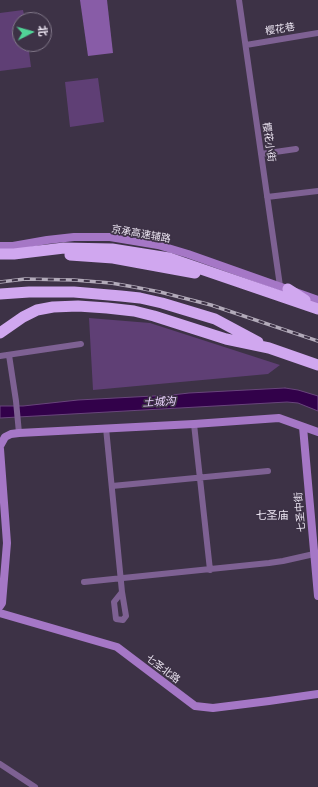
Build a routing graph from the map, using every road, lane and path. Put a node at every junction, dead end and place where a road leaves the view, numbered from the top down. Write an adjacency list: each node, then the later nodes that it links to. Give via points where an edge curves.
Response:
1 (239, 0): 3 (street, 樱花小街)
2 (318, 33): 3 (street, 樱花巷)
3 (246, 45): 5 (street, 樱花小街)
4 (296, 150): 5 (street)
5 (261, 154): 7 (street, 樱花小街)
6 (318, 191): 7 (street)
7 (267, 197): 12 (street, 樱花小街)
8 (0, 246): 12 (street, 京承高速辅路, via 67,238 110,237 158,244)
9 (0, 254): 11 (highway, via 64,248 112,249 169,258)
10 (0, 261): 11 (highway, via 66,255 113,258)
11 (241, 282): 15 (highway)
12 (284, 288): 14 (street, 京承高速辅路); 15 (highway)
13 (0, 294): 18 (highway, via 74,292 140,298 215,319)
14 (318, 300)
15 (318, 308)
16 (0, 333): 18 (highway, via 37,310 78,306 134,311 226,339)
17 (81, 344): 19 (street)
18 (270, 348): 21 (highway)
19 (9, 355): 20 (street); 26 (street)
20 (0, 356)
21 (318, 365)
22 (194, 424): 23 (street, via 279,418); 24 (street); 29 (street)
23 (303, 426): 25 (street); 31 (street, 七圣中街)
24 (106, 428): 26 (street); 30 (street)
25 (318, 432)
26 (19, 433): 27 (street, via 5,437)
27 (0, 448): 37 (street, via 6,543)
28 (268, 471): 29 (street)
29 (200, 478): 30 (street); 32 (street)
30 (112, 486): 33 (street)
31 (314, 554): 32 (street, via 283,561); 36 (street, 七圣中街)
32 (210, 570): 33 (street)
33 (121, 578): 34 (street); 35 (street)
34 (84, 582)
35 (122, 592)
36 (318, 596)
37 (0, 606)
38 (0, 613): 39 (street, 七圣北路, via 117,647 195,706 213,708)
39 (318, 694)
40 (0, 764): 41 (street)
41 (35, 787)

